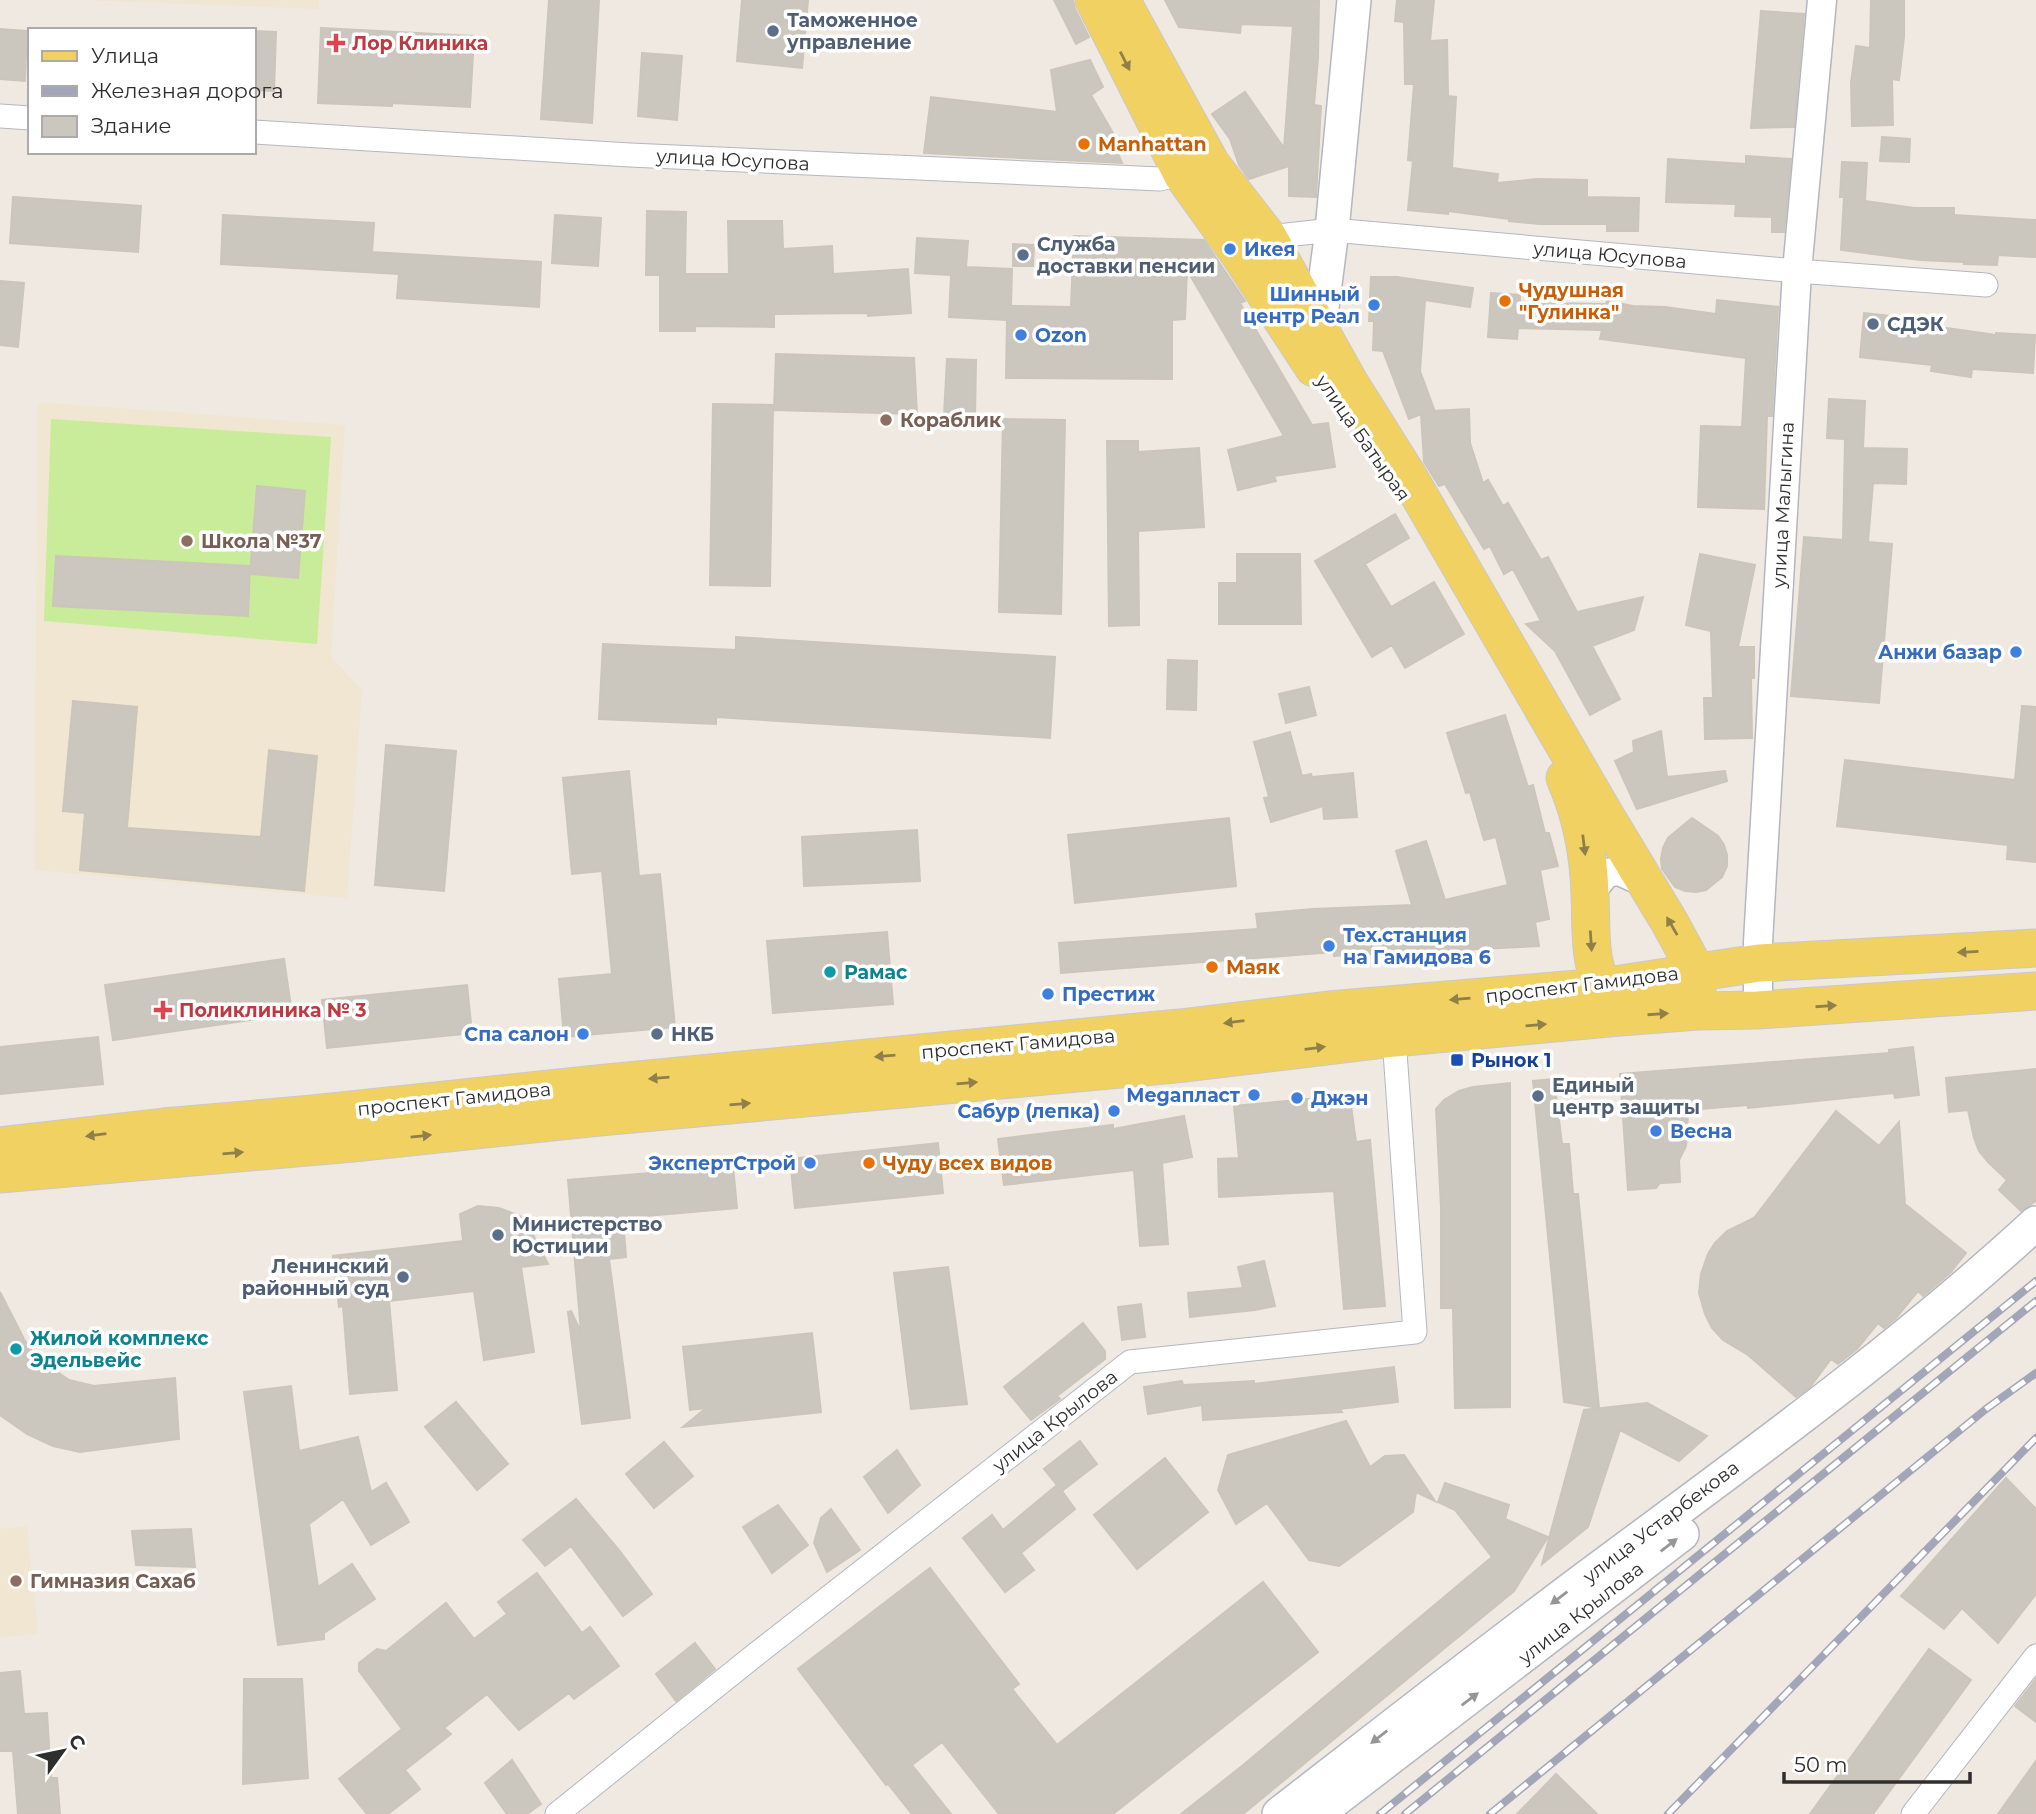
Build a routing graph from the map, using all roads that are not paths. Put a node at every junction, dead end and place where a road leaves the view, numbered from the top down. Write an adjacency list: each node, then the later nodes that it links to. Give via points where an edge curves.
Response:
1 (1094, 0): 8 (main road, улица Батырая, one-way to 8)
2 (1121, 0): 8 (main road, улица Батырая)
3 (1354, 0): 9 (main road)
4 (1822, 0): 11 (street, улица Малыгина)
5 (0, 116): 6 (street)
6 (28, 118)
7 (256, 132): 8 (street, улица Юсупова, via 643,156 1160,179)
8 (1196, 169): 10 (main road, улица Батырая)
9 (1332, 230): 10 (street, улица Юсупова); 11 (street, улица Юсупова); 13 (main road)
10 (1254, 246): 13 (main road, улица Батырая)
11 (1797, 271): 12 (street, улица Юсупова); 17 (street, улица Малыгина)
12 (1986, 285)
13 (1309, 336): 14 (main road, улица Батырая, via 1349,382 1408,476); 15 (main road, улица Батырая, one-way to 15, via 1323,380 1397,482 1555,756 1582,829)
14 (1644, 882): 15 (street, via 1619,871 1606,873); 18 (main road, улица Батырая, one-way to 14)
15 (1590, 893): 20 (main road, улица Батырая, one-way to 20, via 1590,943)
16 (2036, 948): 17 (main road, проспект Гамидова, one-way to 17)
17 (1758, 953): 18 (main road, проспект Гамидова); 21 (street, улица Малыгина)
18 (1696, 971): 20 (main road, проспект Гамидова); 22 (main road)
19 (2036, 991): 21 (main road, проспект Гамидова, one-way to 19)
20 (1610, 1002): 22 (main road, проспект Гамидова, one-way to 22); 23 (main road, проспект Гамидова, one-way to 20); 24 (main road, проспект Гамидова, one-way to 24, via 1329,1010)
21 (1758, 1010): 22 (main road, проспект Гамидова)
22 (1698, 1011)
23 (1394, 1038): 24 (main road, проспект Гамидова, one-way to 23); 30 (street, улица Крылова, via 1415,1332 1130,1362)
24 (1182, 1046): 25 (main road, проспект Гамидова, one-way to 25, via 597,1084); 26 (main road, проспект Гамидова, one-way to 24, via 599,1117)
25 (0, 1146)
26 (0, 1174)
27 (2036, 1223): 31 (main road, улица Устарбекова, one-way to 31, via 1973,1281 1863,1368)
28 (2036, 1247): 32 (main road, улица Крылова, one-way to 28, via 1867,1390)
29 (2036, 1656): 33 (street)
30 (557, 1814)
31 (1279, 1814)
32 (1318, 1814)
33 (1913, 1814)

